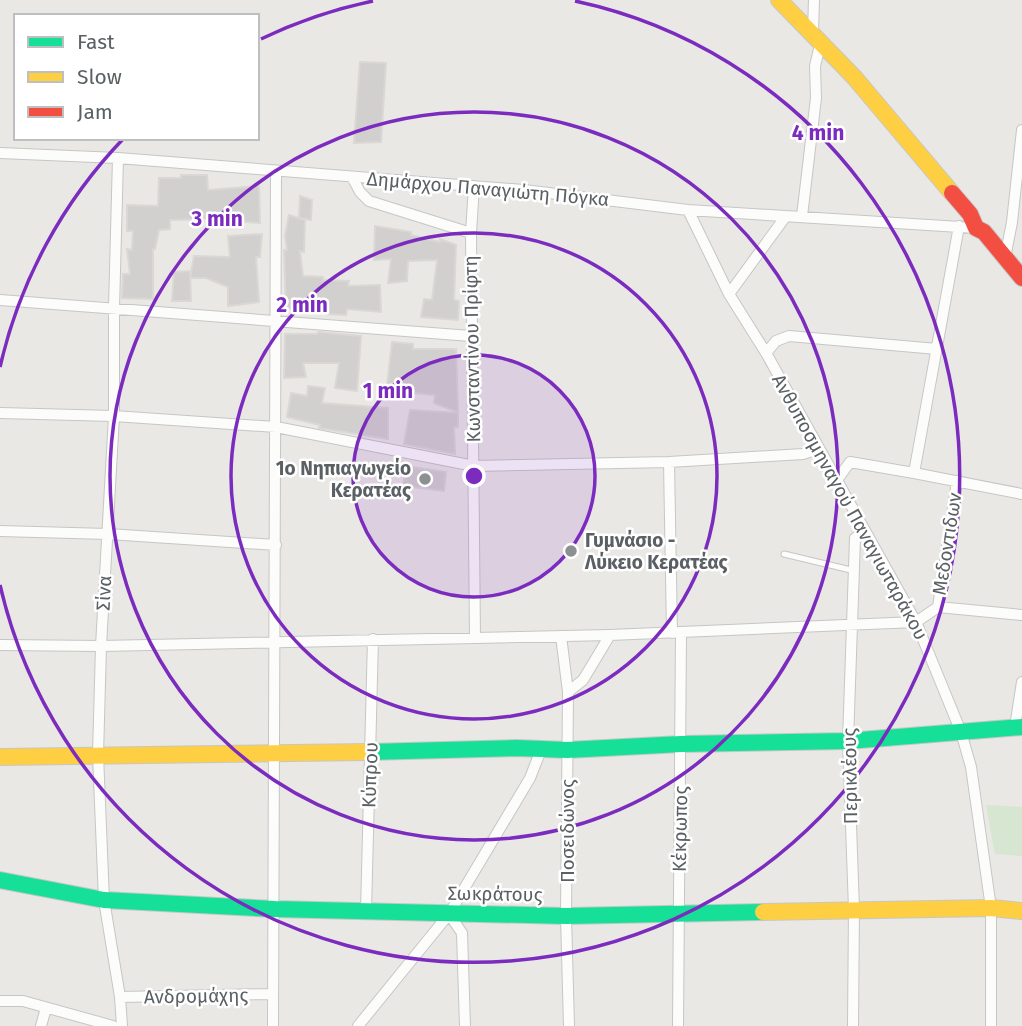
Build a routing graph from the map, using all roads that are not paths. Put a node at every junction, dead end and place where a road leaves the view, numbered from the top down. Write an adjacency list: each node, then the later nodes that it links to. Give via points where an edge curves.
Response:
1 (779, 0): 3 (street)
2 (814, 0): 3 (street)
3 (817, 36): 12 (street, via 816,98); 13 (street, via 970,214)
4 (1022, 130): 15 (street)
5 (0, 153): 6 (street, Δημάρχου Παναγιώτη Πόγκα)
6 (118, 158): 7 (street, Δημάρχου Παναγιώτη Πόγκα); 19 (street, Σίνα)
7 (276, 171): 8 (street, Δημάρχου Παναγιώτη Πόγκα); 20 (street)
8 (352, 177): 9 (street, Δημάρχου Παναγιώτη Πόγκα); 14 (street, via 369,201)
9 (474, 186): 10 (street, Δημάρχου Παναγιώτη Πόγκα); 14 (street, Κωνσταντίνου Πρίφτη)
10 (688, 210): 11 (street, Δημάρχου Παναγιώτη Πόγκα); 17 (street, Ανθυποσμηναγού Παναγιωταράκου)
11 (786, 216): 12 (street, Δημάρχου Παναγιώτη Πόγκα); 17 (street)
12 (802, 216): 13 (street, Δημάρχου Παναγιώτη Πόγκα)
13 (967, 227): 15 (street, via 984,232); 22 (street)
14 (471, 233): 21 (street, Κωνσταντίνου Πρίφτη)
15 (1005, 258): 16 (street)
16 (1022, 278)
17 (729, 294): 23 (street, Ανθυποσμηναγού Παναγιωταράκου)
18 (0, 300): 19 (street)
19 (114, 308): 20 (street); 25 (street, Σίνα)
20 (276, 319): 21 (street); 26 (street)
21 (471, 335): 29 (street, Κωνσταντίνου Πρίφτη)
22 (937, 349): 23 (street, via 789,336); 30 (street)
23 (765, 353): 27 (street, Ανθυποσμηναγού Παναγιωταράκου)
24 (0, 413): 25 (street)
25 (114, 416): 26 (street); 36 (street, Σίνα)
26 (276, 427): 29 (street); 37 (street)
27 (819, 449): 28 (street, via 803,454); 31 (street, Ανθυποσμηναγού Παναγιωταράκου)
28 (669, 462): 29 (street); 44 (street, Κέκρωπος)
29 (474, 466): 47 (street, Κωνσταντίνου Πρίφτη)
30 (914, 473): 31 (street, via 850,462); 32 (street)
31 (837, 480): 35 (street, Ανθυποσμηναγού Παναγιωταράκου)
32 (957, 481): 33 (street); 40 (street, Μεδοντιδων)
33 (1022, 494)
34 (0, 531): 36 (street)
35 (864, 531): 39 (street, Περικλέους, via 855,538); 42 (street, Ανθυποσμηναγού Παναγιωταράκου)
36 (108, 534): 37 (street); 51 (street, Σίνα)
37 (276, 545): 49 (street)
38 (784, 554): 39 (lane)
39 (855, 571): 43 (street, Περικλέους)
40 (938, 607): 41 (street); 42 (street)
41 (1022, 615)
42 (916, 622): 43 (street); 55 (street, Ανθυποσμηναγού Παναγιωταράκου)
43 (853, 626): 44 (street); 56 (street, Περικλέους)
44 (676, 633): 45 (street); 57 (street, Κέκρωπος)
45 (610, 635): 46 (street); 53 (street, via 583,680)
46 (561, 636): 47 (street); 53 (street, Ποσειδώνος)
47 (475, 637): 48 (street)
48 (373, 639): 49 (street); 60 (street, Κύπρου)
49 (275, 642): 51 (street); 61 (street)
50 (0, 645): 51 (street)
51 (101, 646): 62 (street, Σίνα)
52 (1022, 682): 54 (street)
53 (568, 692): 59 (street, Ποσειδώνος)
54 (1018, 727): 55 (street)
55 (961, 732): 56 (street); 66 (street, Ανθυποσμηναγού Παναγιωταράκου, via 971,768)
56 (848, 741): 57 (street); 68 (street, Περικλέους)
57 (681, 744): 59 (street); 71 (street, Κέκρωπος)
58 (541, 750): 59 (street); 60 (street); 72 (street, via 530,778)
59 (567, 750): 73 (street, Ποσειδώνος)
60 (370, 752): 61 (street); 69 (street, Κύπρου)
61 (275, 754): 62 (street); 67 (street)
62 (98, 755): 63 (street); 65 (street, Σίνα)
63 (0, 757)
64 (0, 880): 65 (street, Σωκράτους)
65 (104, 900): 67 (street, Σωκράτους); 75 (street, Σίνα)
66 (991, 908): 68 (street, Σωκράτους); 70 (street, Σωκράτους); 87 (street, Ανθυποσμηναγού Παναγιωταράκου)
67 (275, 909): 69 (street, Σωκράτους); 74 (street)
68 (854, 909): 71 (street, Σωκράτους); 86 (street, Περικλέους)
69 (366, 911): 72 (street, Σωκράτους)
70 (1022, 911)
71 (678, 913): 73 (street, Σωκράτους); 85 (street, Κέκρωπος)
72 (449, 915): 73 (street, Σωκράτους); 82 (street); 83 (street, via 461,933)
73 (566, 916): 84 (street, Ποσειδώνος)
74 (273, 994): 75 (street, Ανδρομάχης); 81 (street)
75 (120, 998): 80 (street, Σίνα)
76 (0, 1001): 77 (street)
77 (46, 1008): 78 (street); 79 (street)
78 (41, 1026)
79 (113, 1026)
80 (122, 1026)
81 (272, 1026)
82 (358, 1026)
83 (465, 1026)
84 (569, 1026)
85 (678, 1026)
86 (853, 1026)
87 (991, 1026)

